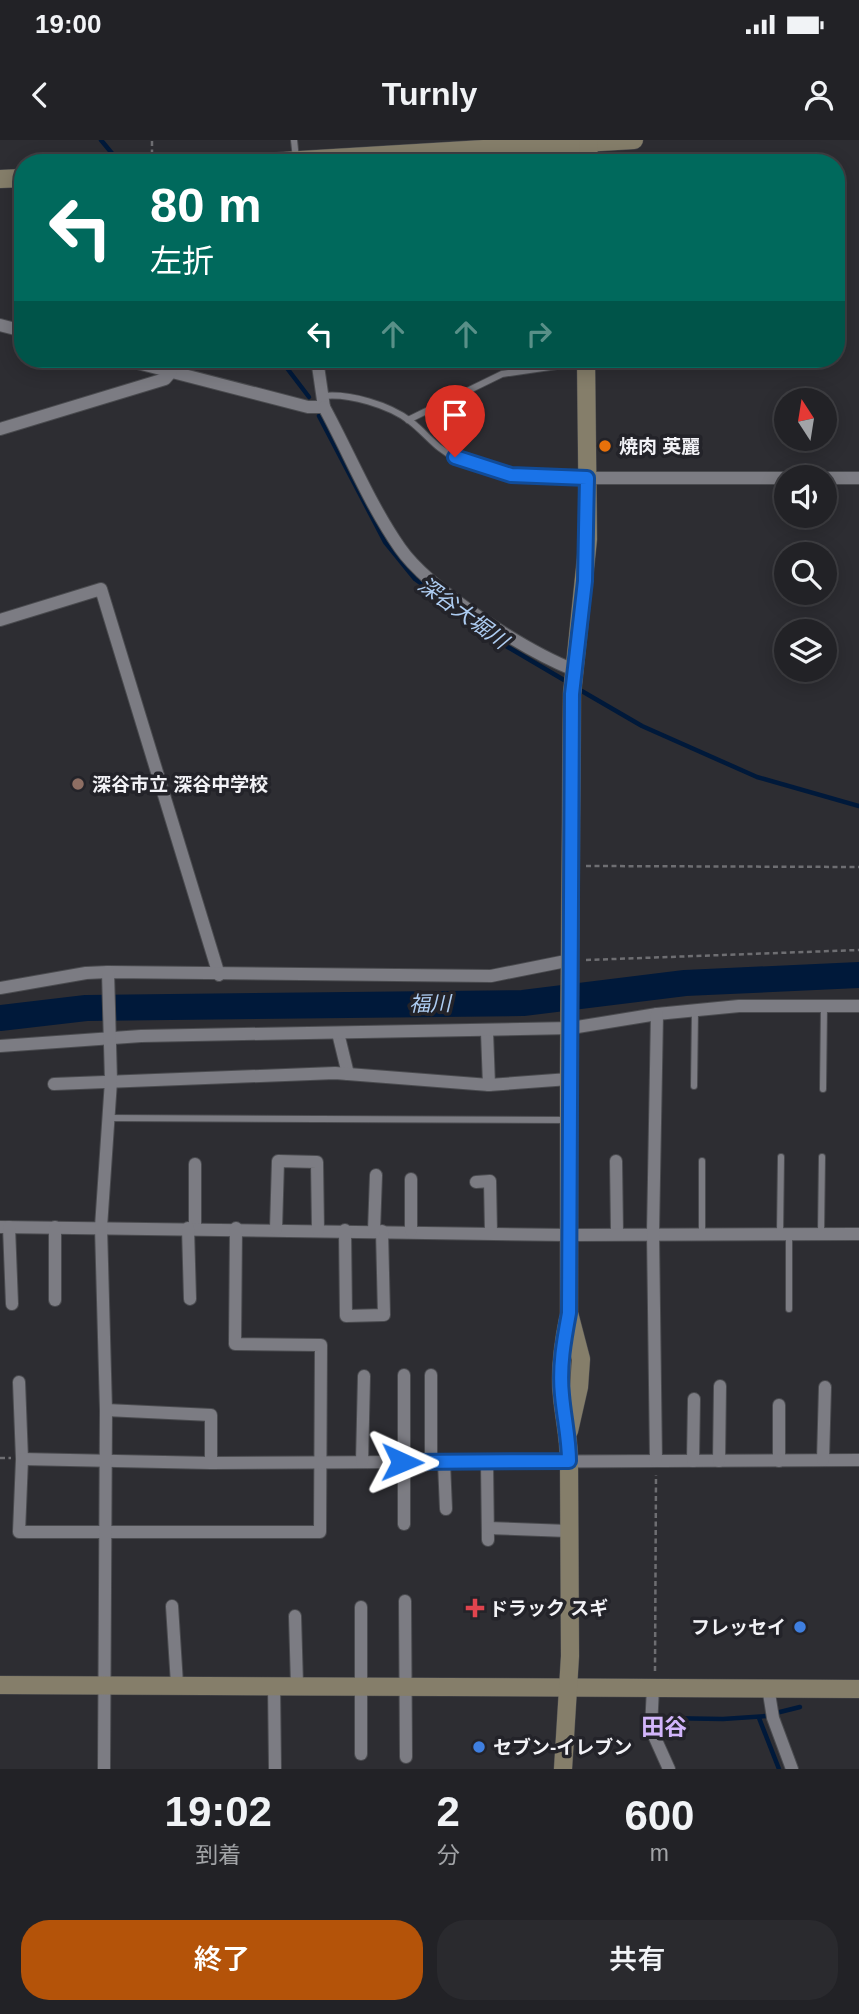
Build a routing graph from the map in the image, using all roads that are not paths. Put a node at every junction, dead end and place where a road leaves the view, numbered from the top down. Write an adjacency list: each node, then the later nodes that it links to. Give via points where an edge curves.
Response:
1 (634, 140): 2 (street)
2 (589, 141): 3 (street)
3 (399, 154)
4 (156, 368): 8 (street)
5 (318, 368): 9 (street)
6 (538, 368): 10 (lane, via 502,374)
7 (586, 368): 12 (street)
8 (171, 372): 9 (street, via 308,407); 11 (street, via 165,379)
9 (323, 402): 10 (lane, via 349,395); 15 (street, via 393,537 419,569 479,615)
10 (408, 420): 12 (lane, via 435,447 484,469 542,478)
11 (0, 429)
12 (587, 478): 13 (street); 15 (street, via 585,581)
13 (859, 478)
14 (0, 620): 17 (street, via 101,589)
15 (574, 670): 16 (street)
16 (571, 966): 17 (street, via 491,976); 24 (street)
17 (219, 975): 18 (street)
18 (108, 977): 19 (street, via 86,973); 27 (street)
19 (0, 988)
20 (824, 1006): 21 (street); 22 (street); 35 (lane)
21 (859, 1006)
22 (695, 1010): 23 (street); 34 (lane)
23 (657, 1014): 24 (street); 58 (street)
24 (571, 1024): 26 (street); 30 (street)
25 (338, 1032): 26 (street); 27 (street); 29 (street)
26 (486, 1032): 33 (street)
27 (110, 1035): 28 (street); 31 (street)
28 (0, 1046)
29 (348, 1074): 31 (street); 33 (street)
30 (569, 1079): 33 (street); 37 (street)
31 (111, 1081): 32 (street); 36 (street)
32 (54, 1084)
33 (489, 1085)
34 (694, 1086)
35 (823, 1089)
36 (108, 1118): 37 (lane); 48 (street)
37 (569, 1120): 63 (street)
38 (781, 1157): 60 (lane)
39 (822, 1157): 61 (lane)
40 (616, 1161): 57 (street)
41 (702, 1161): 59 (lane)
42 (195, 1164): 49 (street)
43 (376, 1175): 54 (street)
44 (411, 1179): 55 (street)
45 (476, 1181): 56 (street, via 490,1181)
46 (5, 1227): 47 (street); 66 (street)
47 (55, 1227): 48 (street); 65 (street)
48 (101, 1227): 49 (street); 76 (street)
49 (192, 1228): 50 (street); 64 (street)
50 (236, 1228): 51 (street); 89 (street, via 235,1344 321,1345)
51 (276, 1229): 52 (street); 52 (street, via 278,1161 317,1162)
52 (317, 1230): 53 (street)
53 (345, 1230): 54 (street); 54 (street, via 345,1316 384,1315)
54 (378, 1231): 55 (street)
55 (411, 1231): 56 (street)
56 (491, 1233): 63 (street)
57 (617, 1233): 58 (street); 63 (street)
58 (653, 1233): 59 (street); 82 (street)
59 (702, 1233): 60 (street)
60 (785, 1233): 61 (street); 67 (lane)
61 (821, 1233): 62 (street)
62 (859, 1234)
63 (569, 1235): 81 (street, via 569,1313 581,1359 569,1431)
64 (190, 1299)
65 (55, 1300)
66 (12, 1304)
67 (789, 1309)
68 (364, 1376): 86 (street)
69 (404, 1376): 87 (street)
70 (431, 1376): 90 (street)
71 (19, 1382): 77 (street)
72 (720, 1386): 84 (street)
73 (825, 1387): 79 (street)
74 (694, 1399): 83 (street)
75 (779, 1405): 85 (street)
76 (106, 1410): 78 (street); 88 (street, via 211,1415)
77 (22, 1459): 78 (street); 95 (street, via 19,1532)
78 (106, 1460): 88 (street); 95 (street)
79 (823, 1460): 80 (street); 85 (street)
80 (859, 1460)
81 (569, 1461): 82 (street); 91 (street); 94 (street)
82 (656, 1461): 83 (street)
83 (693, 1461): 84 (street)
84 (719, 1461): 85 (street)
85 (779, 1461)
86 (362, 1462): 87 (street); 89 (street)
87 (402, 1462): 90 (street); 93 (street)
88 (211, 1463): 89 (street)
89 (320, 1463): 95 (street, via 320,1532)
90 (437, 1463): 91 (street); 92 (street)
91 (487, 1463): 94 (street, via 488,1534)
92 (446, 1509)
93 (404, 1524)
94 (568, 1531): 107 (street)
95 (107, 1532): 103 (street)
96 (405, 1601): 106 (street)
97 (173, 1606): 101 (street)
98 (361, 1607): 108 (street)
99 (295, 1616): 105 (street)
100 (654, 1680): 107 (street); 109 (street); 116 (street, via 651,1729)
101 (177, 1684): 103 (street); 104 (street)
102 (0, 1685): 103 (street)
103 (106, 1685): 114 (street)
104 (274, 1685): 105 (street); 113 (street)
105 (297, 1685): 108 (street)
106 (404, 1685): 107 (street); 108 (street); 112 (street)
107 (569, 1686): 115 (street)
108 (361, 1687): 111 (street)
109 (768, 1687): 110 (street); 117 (street, via 773,1718)
110 (859, 1689)
111 (362, 1754)
112 (406, 1757)
113 (275, 1768)
114 (104, 1769)
115 (563, 1769)
116 (669, 1769)
117 (793, 1769)

